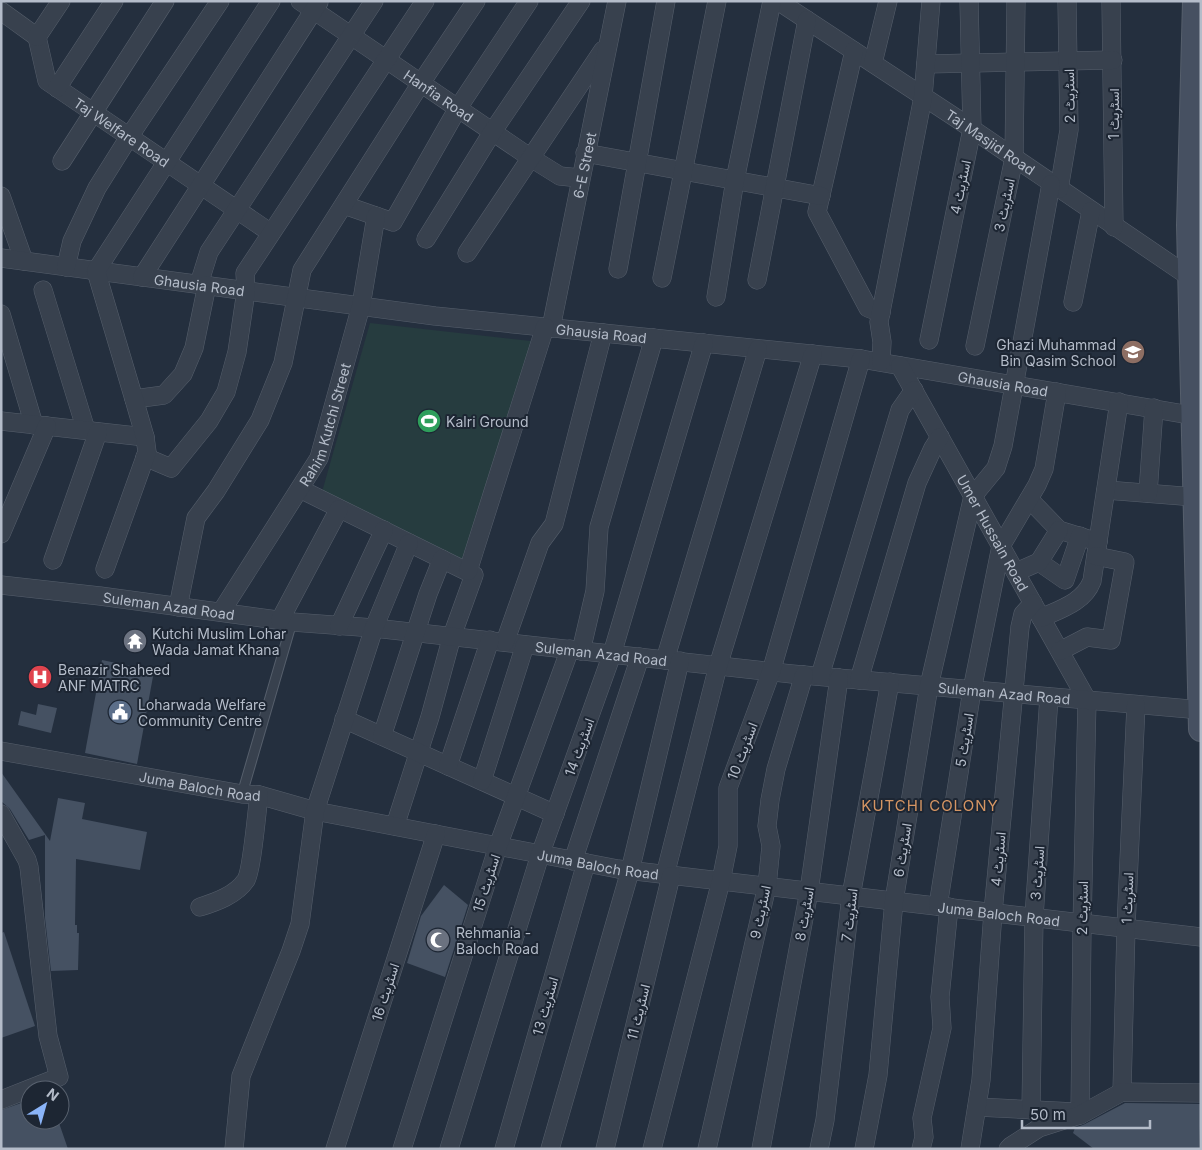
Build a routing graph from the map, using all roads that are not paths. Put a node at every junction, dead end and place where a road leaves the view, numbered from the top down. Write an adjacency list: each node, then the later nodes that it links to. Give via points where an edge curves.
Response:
1 (6, 1): 25 (street)
2 (61, 1): 28 (street)
3 (114, 1): 40 (street)
4 (165, 1): 43 (street)
5 (220, 1): 46 (street)
6 (271, 1): 51 (street)
7 (374, 1): 27 (street)
8 (425, 1): 32 (street)
9 (476, 1): 39 (street)
10 (529, 1): 42 (street)
11 (581, 1): 45 (street)
12 (616, 1): 30 (street, 6-E Street)
13 (666, 1): 52 (street)
14 (717, 1): 53 (street)
15 (772, 1): 56 (street)
16 (778, 1): 26 (street, Taj Masjid Road)
17 (888, 1): 36 (street)
18 (931, 1): 37 (street)
19 (969, 1): 38 (street, اسٹریٹ 4)
20 (1016, 1): 35 (street, اسٹریٹ 3)
21 (1066, 1): 33 (street, اسٹریٹ 2)
22 (1111, 1): 34 (street, اسٹریٹ 1)
23 (1195, 1): 29 (main road)
24 (311, 4): 27 (street, Hanfia Road); 57 (street)
25 (1, 10): 28 (street)
26 (801, 12): 31 (street, Taj Masjid Road); 59 (street)
27 (350, 35): 32 (street, Hanfia Road); 63 (street)
28 (37, 37): 40 (street, Taj Welfare Road, via 47,81)
29 (1197, 39): 54 (main road)
30 (608, 42): 47 (street, 6-E Street); 48 (street)
31 (854, 51): 36 (street, Taj Masjid Road); 61 (street)
32 (386, 59): 39 (street, Hanfia Road); 67 (street)
33 (1068, 60): 34 (street); 35 (street); 58 (street, اسٹریٹ 2, via 1069,130)
34 (1113, 60): 66 (street, اسٹریٹ 1)
35 (1015, 61): 38 (street); 49 (street, اسٹریٹ 3)
36 (873, 63): 41 (street, Taj Masjid Road)
37 (926, 64): 38 (street); 41 (street)
38 (970, 64): 44 (street, اسٹریٹ 4)
39 (421, 83): 42 (street, Hanfia Road); 62 (street)
40 (57, 88): 43 (street, Taj Welfare Road)
41 (923, 97): 44 (street, Taj Masjid Road); 87 (street)
42 (458, 108): 45 (street, Hanfia Road); 65 (street, via 393,222)
43 (93, 113): 46 (street, Taj Welfare Road); 50 (street)
44 (972, 129): 49 (street, Taj Masjid Road); 92 (street, اسٹریٹ 4)
45 (493, 131): 48 (street, Hanfia Road); 68 (street)
46 (128, 137): 51 (street, Taj Welfare Road); 72 (street, via 80,221)
47 (585, 153): 52 (street); 55 (street, 6-E Street)
48 (531, 158): 55 (street, Hanfia Road, via 560,176); 69 (street)
49 (1014, 158): 58 (street, Taj Masjid Road); 94 (street, اسٹریٹ 3)
50 (62, 161)
51 (167, 162): 57 (street, Taj Welfare Road); 74 (street)
52 (637, 162): 53 (street); 73 (street)
53 (684, 171): 56 (street); 76 (street)
54 (1196, 171): 78 (main road, via 1189,225)
55 (580, 178): 89 (street, 6-E Street)
56 (736, 180): 59 (street); 83 (street)
57 (202, 184): 63 (street, Taj Welfare Road); 75 (street)
58 (1055, 186): 64 (street, Taj Masjid Road); 100 (street, اسٹریٹ 2)
59 (774, 188): 61 (street); 77 (street)
60 (1, 196): 71 (street)
61 (821, 196): 87 (street, via 817,212 868,308)
62 (344, 205): 65 (street); 82 (street, via 302,270)
63 (237, 209): 67 (street, Taj Welfare Road); 79 (street, via 209,252)
64 (1091, 211): 66 (street, Taj Masjid Road); 84 (street)
65 (376, 216): 85 (street, Rahim Kutchi Street)
66 (1114, 227): 78 (street, Taj Masjid Road)
67 (271, 233): 81 (street, via 245,273)
68 (426, 239)
69 (467, 253)
70 (1, 258): 71 (street, Ghausia Road)
71 (24, 261): 72 (street, Ghausia Road)
72 (66, 266): 74 (street, Ghausia Road)
73 (618, 269)
74 (96, 270): 75 (street, Ghausia Road); 103 (street)
75 (142, 277): 79 (street, Ghausia Road)
76 (662, 278)
77 (757, 280)
78 (1195, 281): 86 (main road)
79 (203, 285): 81 (street, Ghausia Road); 103 (street, via 194,348 183,374 164,395)
80 (43, 290): 109 (street)
81 (246, 291): 82 (street, Ghausia Road); 112 (street, via 226,392 209,421 171,468)
82 (297, 297): 85 (street, Ghausia Road); 135 (street, via 283,363 260,420 196,518)
83 (716, 297)
84 (1073, 302)
85 (361, 306): 89 (street, Ghausia Road); 113 (street, Rahim Kutchi Street, via 319,458)
86 (1196, 309): 106 (main road)
87 (881, 313): 98 (street)
88 (1, 314): 108 (street)
89 (548, 327): 90 (street, Ghausia Road); 131 (street, 6-E Street)
90 (603, 333): 91 (street, Ghausia Road); 143 (street, via 554,524 540,543)
91 (654, 338): 93 (street, Ghausia Road); 145 (street, اسٹریٹ 15, via 599,527 595,591)
92 (929, 340)
93 (704, 343): 95 (street, Ghausia Road); 147 (street, اسٹریٹ 14)
94 (975, 346)
95 (758, 349): 96 (street, Ghausia Road); 149 (street)
96 (813, 354): 97 (street, Ghausia Road); 150 (street, اسٹریٹ 11)
97 (861, 359): 98 (street, Ghausia Road); 151 (street, اسٹریٹ 10)
98 (880, 362): 99 (street, Ghausia Road)
99 (900, 366): 100 (street, Ghausia Road); 101 (street, Umer Hussain Road)
100 (1013, 385): 102 (street, Ghausia Road); 116 (street, اسٹریٹ 2, via 996,468)
101 (914, 390): 111 (street, Umer Hussain Road); 152 (street, اسٹریٹ 9, via 900,410)
102 (1057, 392): 104 (street, Ghausia Road); 118 (street, اسٹریٹ 5, via 1044,469)
103 (134, 399): 110 (street)
104 (1119, 402): 105 (street, Ghausia Road); 114 (street)
105 (1154, 408): 106 (street, Ghausia Road); 115 (street)
106 (1197, 416): 117 (main road)
107 (1, 421): 108 (street)
108 (40, 425): 109 (street); 122 (street)
109 (92, 431): 110 (street); 128 (street)
110 (145, 437): 112 (street)
111 (940, 437): 116 (street, Umer Hussain Road); 154 (street, via 917,483)
112 (145, 456): 130 (street)
113 (300, 489): 119 (street); 137 (street, Rahim Kutchi Street)
114 (1106, 490): 115 (street); 126 (street)
115 (1148, 493): 117 (street)
116 (973, 496): 125 (street, Umer Hussain Road); 156 (street, اسٹریٹ 6)
117 (1195, 497): 134 (main road)
118 (1029, 499): 121 (street); 125 (street, اسٹریٹ 5)
119 (339, 509): 120 (street); 138 (street)
120 (384, 530): 124 (street); 139 (street)
121 (1059, 530): 123 (street); 129 (street)
122 (1, 534)
123 (1080, 536): 126 (street); 129 (street, via 1065,580)
124 (409, 543): 127 (street); 140 (street)
125 (1001, 546): 132 (street, Umer Hussain Road); 157 (street, اسٹریٹ 5)
126 (1097, 549): 136 (street, via 1089,590 1072,604); 146 (street, via 1125,562 1110,640 1087,638)
127 (442, 559): 131 (street); 141 (street)
128 (53, 560)
129 (1039, 562): 132 (street)
130 (105, 569)
131 (468, 572): 142 (street, 6-E Street, via 474,574)
132 (1016, 572): 136 (street, Umer Hussain Road)
133 (1, 586): 135 (street, Suleman Azad Road)
134 (1199, 586): 162 (main road)
135 (178, 606): 137 (street, Suleman Azad Road)
136 (1037, 610): 146 (street, Umer Hussain Road); 158 (street, اسٹریٹ 4, via 1023,614)
137 (221, 612): 138 (street, Suleman Azad Road)
138 (286, 621): 139 (street, Suleman Azad Road); 170 (lane)
139 (339, 626): 140 (street, Suleman Azad Road)
140 (374, 628): 141 (street, Suleman Azad Road); 163 (street)
141 (416, 632): 142 (street, Suleman Azad Road); 165 (street)
142 (452, 636): 143 (street, Suleman Azad Road); 167 (street)
143 (498, 641): 144 (street, Suleman Azad Road); 168 (street)
144 (525, 644): 145 (street, Suleman Azad Road); 169 (street)
145 (575, 650): 147 (street, Suleman Azad Road); 171 (street, اسٹریٹ 15)
146 (1060, 651): 160 (street, Umer Hussain Road)
147 (612, 654): 148 (street, Suleman Azad Road); 174 (street, اسٹریٹ 14)
148 (640, 657): 149 (street, Suleman Azad Road); 179 (street, اسٹریٹ 13)
149 (672, 661): 150 (street, Suleman Azad Road); 180 (street)
150 (718, 666): 151 (street, Suleman Azad Road); 181 (street, اسٹریٹ 11)
151 (771, 672): 152 (street, Suleman Azad Road); 182 (street, اسٹریٹ 10, via 728,788 728,846)
152 (812, 676): 153 (street, Suleman Azad Road); 183 (street, اسٹریٹ 9, via 776,769 767,826 771,846)
153 (840, 678): 154 (street, Suleman Azad Road); 184 (street, اسٹریٹ 8)
154 (859, 680): 155 (street, Suleman Azad Road)
155 (890, 682): 156 (street, Suleman Azad Road); 185 (street, اسٹریٹ 7)
156 (929, 686): 157 (street, Suleman Azad Road); 186 (street, اسٹریٹ 6)
157 (972, 690): 158 (street, Suleman Azad Road); 187 (street, اسٹریٹ 5)
158 (1013, 694): 159 (street, Suleman Azad Road); 189 (street, اسٹریٹ 4)
159 (1049, 697): 160 (street, Suleman Azad Road); 190 (street, اسٹریٹ 3)
160 (1087, 700): 161 (street, Suleman Azad Road); 191 (street, اسٹریٹ 2)
161 (1136, 705): 162 (street, Suleman Azad Road); 192 (street, اسٹریٹ 1)
162 (1200, 710): 164 (main road)
163 (344, 719): 165 (street); 172 (street)
164 (1201, 729)
165 (382, 736): 167 (street)
166 (1, 750): 170 (street, Juma Baloch Road)
167 (419, 753): 168 (street); 175 (street)
168 (448, 766): 169 (street)
169 (482, 781): 171 (street)
170 (250, 794): 172 (street, Juma Baloch Road); 188 (street, via 247,878 233,892)
171 (516, 796): 174 (street); 177 (street, اسٹریٹ 15)
172 (315, 811): 175 (street, Juma Baloch Road); 200 (street, via 300,924 241,1076)
173 (1, 814): 196 (street, via 29,867 48,1036 60,1077)
174 (555, 814): 178 (street, اسٹریٹ 14)
175 (395, 826): 176 (street, Juma Baloch Road)
176 (436, 834): 177 (street, Juma Baloch Road); 201 (street, اسٹریٹ 16)
177 (498, 846): 178 (street, Juma Baloch Road); 202 (street, اسٹریٹ 15)
178 (540, 854): 179 (street, Juma Baloch Road); 203 (street, اسٹریٹ 14)
179 (579, 862): 180 (street, Juma Baloch Road); 204 (street, اسٹریٹ 13)
180 (630, 871): 181 (street, Juma Baloch Road); 205 (street)
181 (668, 875): 182 (street, Juma Baloch Road); 206 (street, اسٹریٹ 11)
182 (721, 881): 183 (street, Juma Baloch Road); 207 (street, اسٹریٹ 10)
183 (767, 886): 184 (street, Juma Baloch Road); 208 (street, اسٹریٹ 9)
184 (809, 891): 185 (street, Juma Baloch Road); 209 (street, اسٹریٹ 8)
185 (851, 896): 186 (street, Juma Baloch Road); 210 (street, اسٹریٹ 7)
186 (894, 901): 187 (street, Juma Baloch Road); 211 (street, اسٹریٹ 6, via 878,1075)
187 (943, 906): 189 (street, Juma Baloch Road); 212 (street, اسٹریٹ 5, via 942,1028 922,1118 924,1137)
188 (200, 907)
189 (993, 912): 190 (street, Juma Baloch Road); 197 (street, اسٹریٹ 4)
190 (1034, 917): 191 (street, Juma Baloch Road); 198 (street, اسٹریٹ 3)
191 (1082, 922): 192 (street, Juma Baloch Road); 199 (street, اسٹریٹ 2)
192 (1126, 927): 193 (street, Juma Baloch Road); 194 (street, اسٹریٹ 1)
193 (1201, 937)
194 (1122, 1092): 195 (street); 199 (street)
195 (1201, 1093)
196 (1, 1100)
197 (977, 1107): 198 (street); 213 (street, اسٹریٹ 4)
198 (1031, 1110): 199 (street)
199 (1082, 1113): 214 (street, via 1039,1128)
200 (234, 1149)
201 (335, 1149)
202 (402, 1149)
203 (450, 1149)
204 (504, 1149)
205 (550, 1149)
206 (605, 1149)
207 (652, 1149)
208 (707, 1149)
209 (761, 1149)
210 (819, 1149)
211 (864, 1149)
212 (921, 1149)
213 (970, 1149)
214 (1008, 1149)

